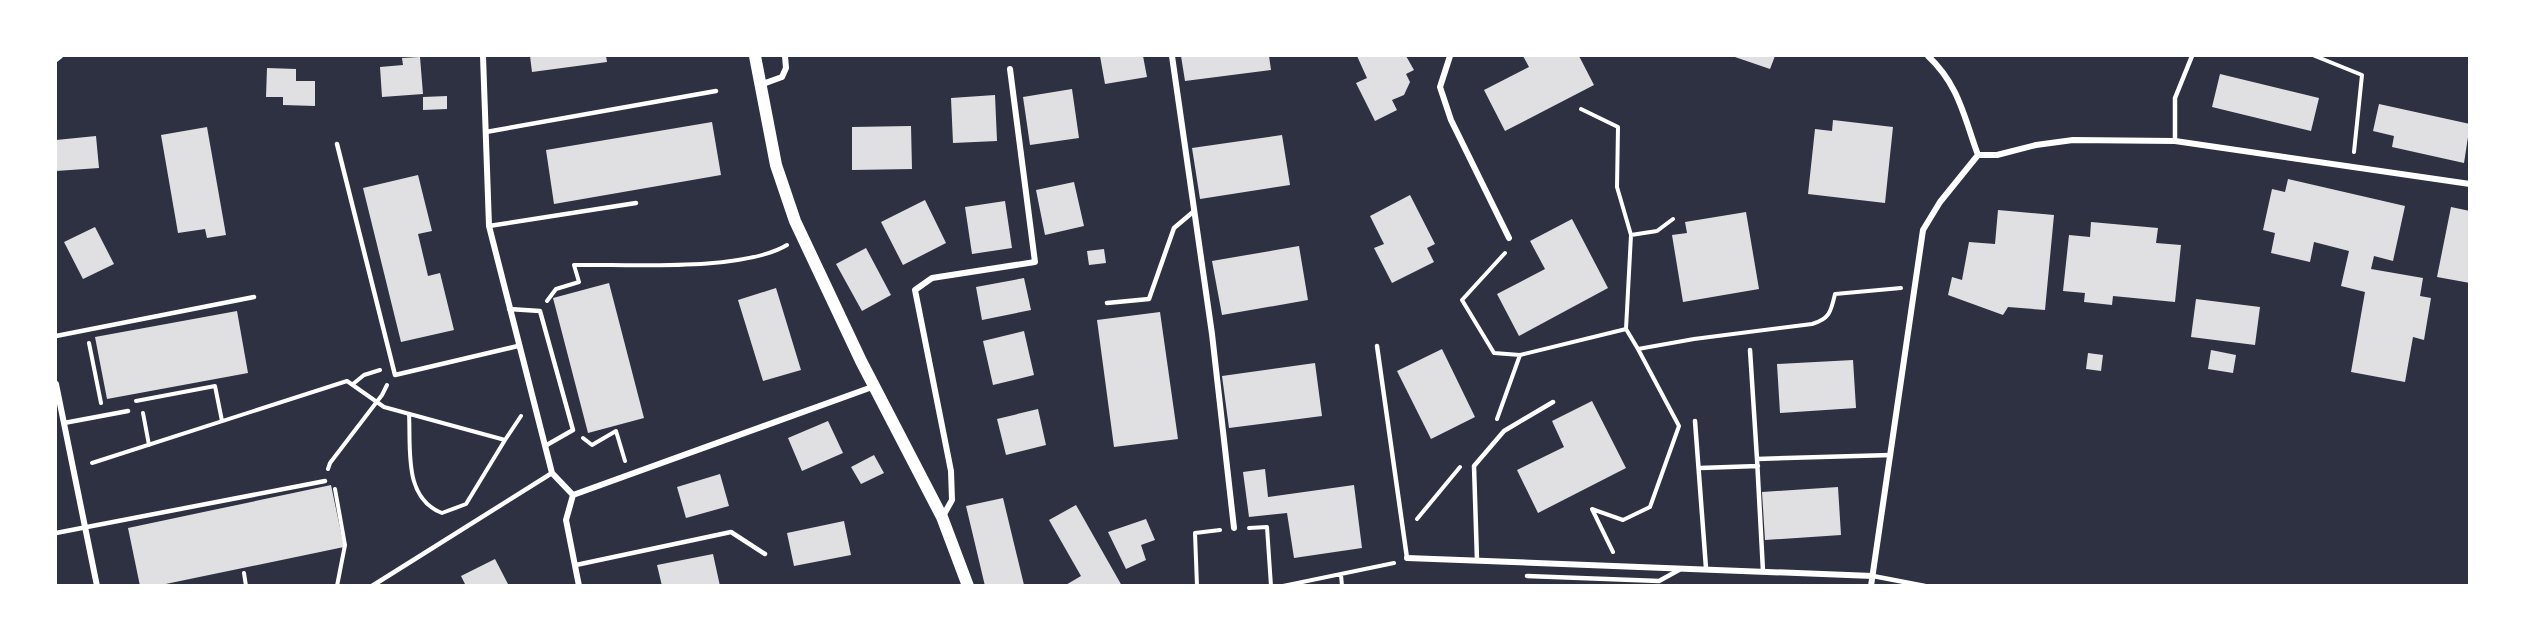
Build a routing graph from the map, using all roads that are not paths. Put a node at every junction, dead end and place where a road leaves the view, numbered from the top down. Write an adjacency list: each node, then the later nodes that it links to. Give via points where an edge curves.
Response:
1 (62, 56): 9 (lane)
2 (483, 56): 13 (street)
3 (755, 56): 11 (main road)
4 (785, 56): 11 (street, via 782,78)
5 (1173, 56): 19 (street)
6 (1450, 56): 21 (street, via 1440,87 1451,120)
7 (1928, 56): 16 (street, via 1945,72 1958,97)
8 (2192, 56): 14 (lane, via 2175,98)
9 (56, 60)
10 (1010, 69): 43 (street, via 1035,262 932,278 915,290 951,471 952,500)
11 (759, 85): 30 (main road, via 776,165 795,221)
12 (716, 91): 13 (lane)
13 (486, 132): 20 (street)
14 (2175, 141): 16 (street, via 2073,140); 17 (street)
15 (337, 144): 26 (lane, via 395,375)
16 (1978, 155): 36 (street, via 1923,230)
17 (2469, 184)
18 (636, 203): 20 (lane)
19 (1193, 212): 23 (lane, via 1174,228 1149,299); 45 (street, via 1214,345)
20 (489, 226): 24 (street)
21 (1509, 238)
22 (254, 297): 25 (lane)
23 (1107, 303)
24 (509, 309): 26 (street); 35 (lane, via 540,311 573,430)
25 (56, 336)
26 (518, 346): 35 (street)
27 (1377, 346): 48 (lane)
28 (1750, 351): 37 (lane)
29 (56, 384): 34 (street)
30 (875, 386): 42 (street); 43 (main road)
31 (1553, 402): 49 (lane, via 1504,431 1474,466)
32 (128, 411): 34 (lane)
33 (1695, 420): 39 (lane)
34 (64, 423): 44 (street)
35 (545, 446): 40 (street)
36 (1891, 454): 37 (lane); 55 (street)
37 (1757, 459): 38 (lane)
38 (1758, 466): 39 (lane); 53 (lane)
39 (1700, 468): 51 (lane)
40 (552, 473): 42 (street); 57 (lane)
41 (325, 481): 44 (lane)
42 (573, 495): 50 (street, via 566,520)
43 (942, 517): 59 (main road)
44 (84, 528): 46 (lane); 56 (street)
45 (1234, 528)
46 (56, 533)
47 (765, 554): 50 (lane, via 731,532)
48 (1407, 558): 49 (street)
49 (1477, 560): 52 (street)
50 (576, 565): 58 (street)
51 (1706, 568): 52 (street); 53 (street)
52 (1682, 569): 54 (lane, via 1659,581)
53 (1763, 571): 55 (street)
54 (1527, 576)
55 (1873, 576): 60 (street); 61 (lane)
56 (97, 585)
57 (372, 585)
58 (579, 585)
59 (968, 585)
60 (1870, 585)
61 (1925, 585)

